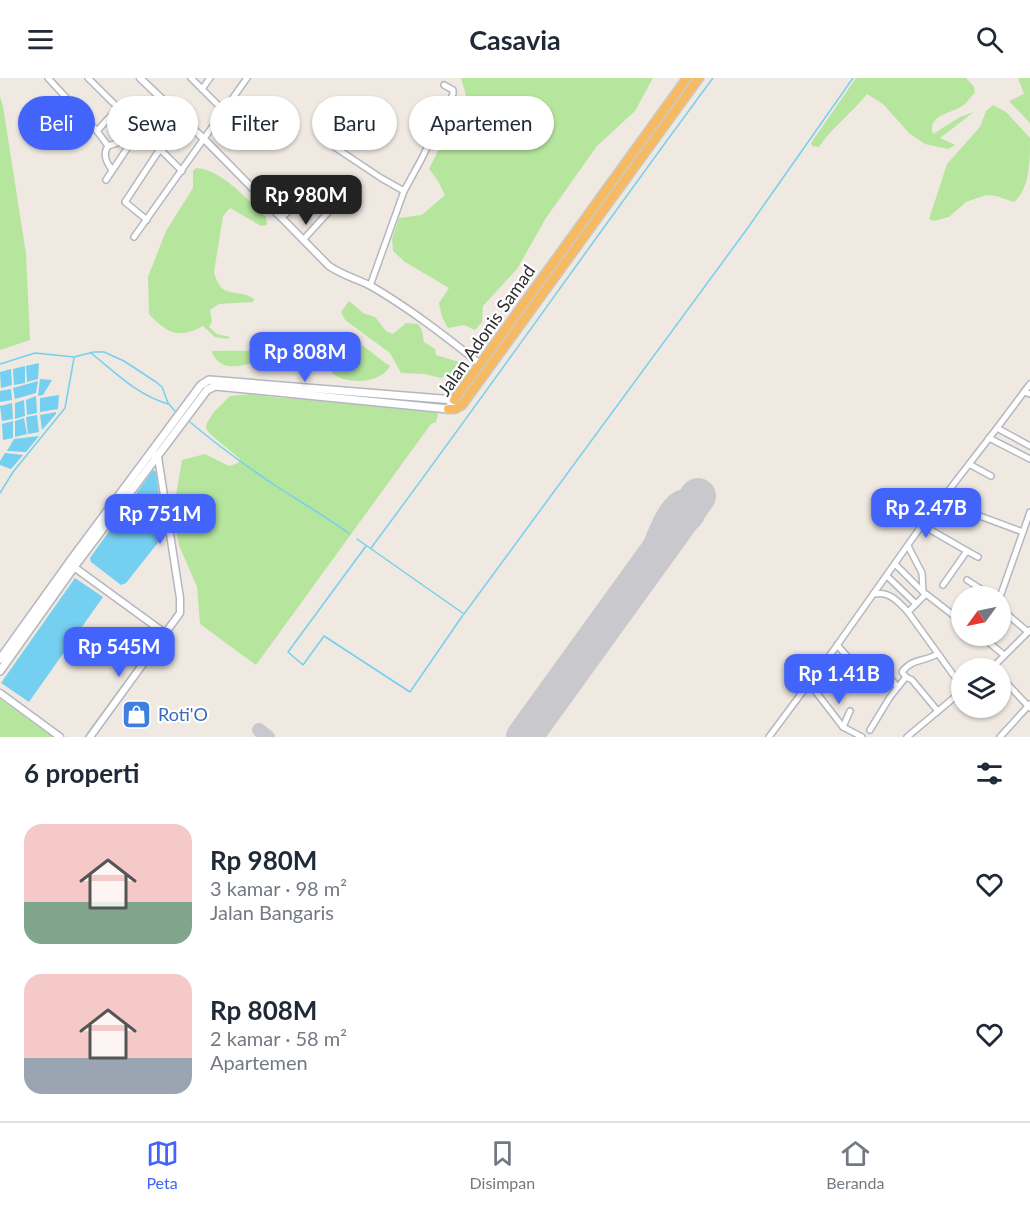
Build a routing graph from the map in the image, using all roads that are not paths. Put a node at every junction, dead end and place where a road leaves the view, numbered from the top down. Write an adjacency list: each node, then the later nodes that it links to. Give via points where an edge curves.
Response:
1 (48, 78): 15 (street)
2 (88, 78): 12 (street)
3 (140, 78): 17 (street)
4 (191, 78): 10 (street)
5 (210, 78): 10 (street)
6 (248, 78): 11 (street)
7 (687, 78): 34 (highway, Jalan Adonis Samad)
8 (699, 78): 34 (highway, Jalan Adonis Samad)
9 (444, 85): 27 (street, via 453,94)
10 (202, 89): 13 (street)
11 (235, 96)
12 (107, 97)
13 (210, 97)
14 (107, 120): 15 (street)
15 (97, 131): 18 (street)
16 (210, 132): 17 (street)
17 (205, 140): 25 (street); 30 (street)
18 (107, 145)
19 (107, 148): 24 (street, via 106,159)
20 (125, 150): 24 (street)
21 (159, 150): 31 (street, via 125,202)
22 (161, 150): 25 (street)
23 (339, 150): 27 (street)
24 (112, 170): 26 (street)
25 (182, 171): 31 (street)
26 (106, 180)
27 (404, 191): 35 (street)
28 (298, 203): 30 (street)
29 (332, 208): 33 (street)
30 (282, 217): 33 (street)
31 (147, 220): 32 (street)
32 (134, 237)
33 (303, 240): 35 (street, via 332,268)
34 (547, 279): 36 (highway, Jalan Adonis Samad); 40 (highway, Jalan Adonis Samad, via 462,405)
35 (370, 285): 36 (street)
36 (479, 363): 39 (highway, Jalan Adonis Samad)
37 (1030, 384): 38 (street)
38 (1027, 393): 43 (street)
39 (454, 399): 40 (main road, Jalan Adonis Samad); 41 (main road, via 214,379 201,385)
40 (448, 409): 41 (main road, via 215,386)
41 (184, 416): 42 (main road)
42 (177, 424): 46 (main road); 47 (main road)
43 (997, 428): 44 (street); 45 (street)
44 (989, 438): 48 (street); 49 (street)
45 (1030, 446)
46 (151, 452): 47 (street); 79 (main road)
47 (158, 457): 59 (main road); 72 (street, via 181,609)
48 (1030, 459)
49 (969, 464): 50 (street); 51 (street)
50 (991, 476)
51 (942, 502): 53 (street); 54 (street)
52 (1030, 512): 54 (street)
53 (922, 525): 55 (street); 56 (street)
54 (1023, 532): 64 (street)
55 (908, 546): 58 (street); 65 (street, via 922,573)
56 (967, 551): 57 (street); 62 (street)
57 (978, 557)
58 (895, 564): 60 (street); 65 (street)
59 (75, 567): 72 (street); 80 (main road)
60 (887, 576): 66 (street); 67 (street)
61 (967, 580): 63 (street)
62 (943, 585)
63 (976, 586)
64 (1004, 586)
65 (924, 593): 67 (street); 69 (street)
66 (873, 595): 68 (street, via 884,593); 74 (street)
67 (916, 604): 68 (street)
68 (908, 612): 76 (street)
69 (951, 614)
70 (1011, 618): 71 (street)
71 (1027, 633): 73 (street); 77 (street)
72 (166, 634): 96 (street)
73 (1030, 642)
74 (837, 645): 81 (street); 85 (street)
75 (993, 646): 77 (street)
76 (937, 654): 82 (street); 84 (street, via 912,662 902,672)
77 (1004, 655): 78 (street)
78 (1001, 658)
79 (0, 659)
80 (0, 672)
81 (862, 673)
82 (951, 674)
83 (887, 675): 86 (street)
84 (906, 676): 86 (street); 91 (street)
85 (809, 683): 93 (street); 97 (street)
86 (898, 687): 94 (street)
87 (1011, 687): 90 (street)
88 (0, 693): 95 (street)
89 (951, 698): 91 (street)
90 (1029, 706): 100 (street)
91 (937, 710): 99 (street)
92 (850, 711): 93 (street)
93 (843, 728): 98 (street)
94 (870, 730)
95 (60, 737)
96 (90, 737)
97 (769, 737)
98 (862, 737)
99 (907, 737)
100 (1000, 737)

